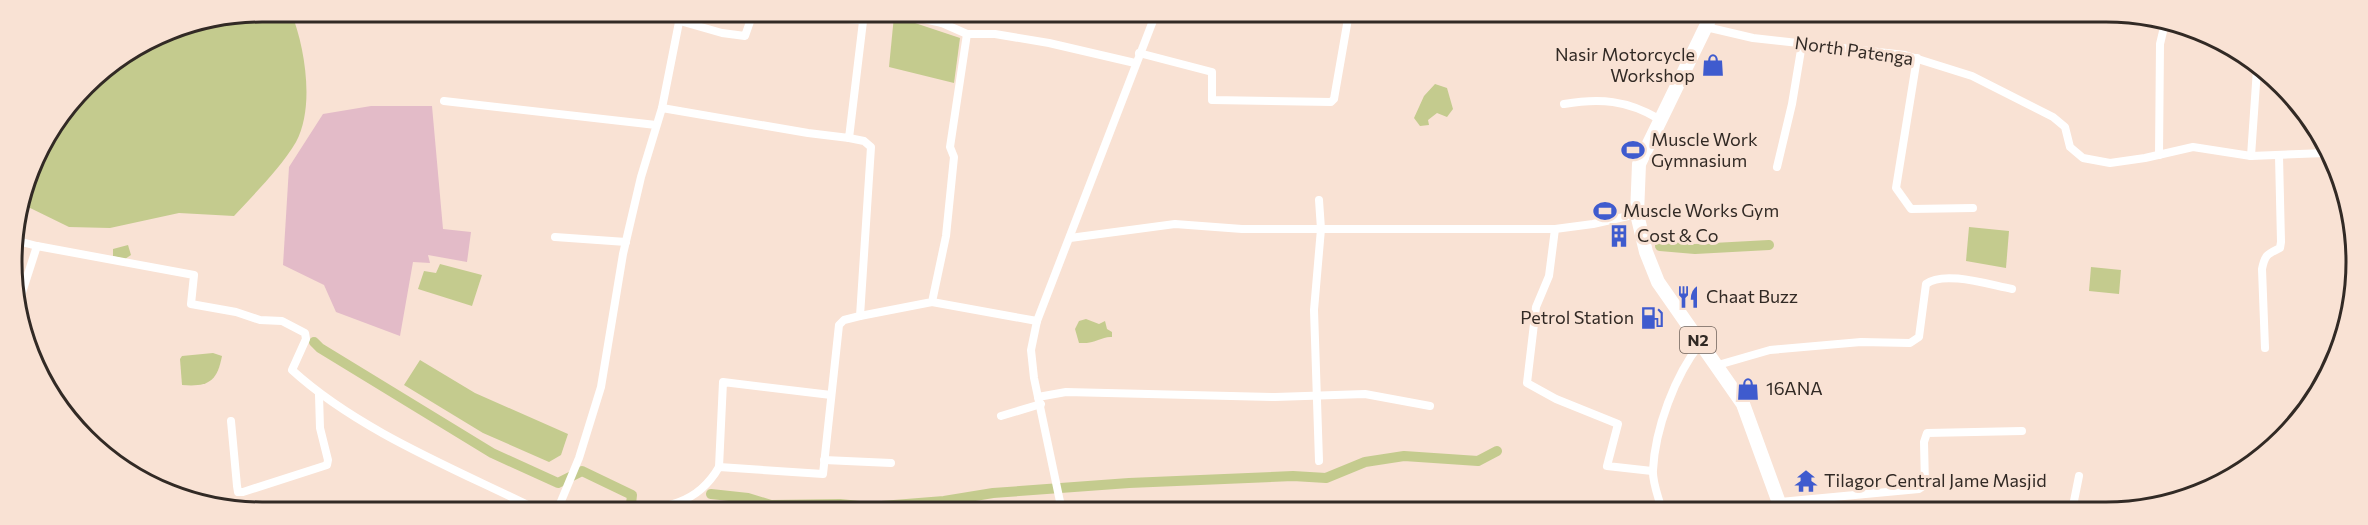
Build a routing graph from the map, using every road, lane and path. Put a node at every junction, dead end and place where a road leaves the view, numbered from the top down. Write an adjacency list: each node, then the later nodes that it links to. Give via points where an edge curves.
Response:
1 (679, 22): 20 (street)
2 (693, 22): 3 (street, via 722,33 745,36)
3 (750, 22)
4 (862, 22): 23 (street)
5 (938, 22): 9 (street)
6 (1152, 22): 14 (street)
7 (1347, 22): 14 (street, via 1334,99 1330,102 1212,100 1212,72)
8 (1708, 22): 10 (highway, N2)
9 (942, 23): 12 (street)
10 (1706, 27): 13 (street, North Patenga); 21 (highway, N2)
11 (2163, 30): 25 (street)
12 (967, 34): 16 (street, via 1049,43); 41 (street, via 950,147 954,157 946,236)
13 (1802, 44): 15 (street, North Patenga); 28 (street)
14 (1139, 53): 16 (street)
15 (1917, 58): 25 (street, North Patenga, via 1972,76 2054,117 2065,127 2070,147 2083,158 2110,163); 30 (street, via 1896,188 1911,209)
16 (1135, 63): 35 (street)
17 (2257, 76): 26 (street)
18 (444, 101): 22 (street)
19 (1564, 104): 21 (street, via 1610,100 1640,107)
20 (662, 108): 22 (street); 23 (street)
21 (1659, 119): 31 (highway, N2, via 1639,164)
22 (657, 125): 37 (street)
23 (849, 138): 42 (street, via 871,147)
24 (2319, 153): 27 (street, North Patenga)
25 (2159, 155): 26 (street, North Patenga, via 2193,147)
26 (2251, 156): 27 (street, North Patenga)
27 (2279, 156): 45 (street, via 2281,242 2280,248 2269,251 2264,258 2262,269)
28 (1776, 167)
29 (1319, 200): 32 (street)
30 (1973, 208)
31 (1638, 214): 33 (street); 44 (highway, N2, via 1646,252 1658,282)
32 (1321, 229): 33 (street); 35 (street, via 1175,224); 49 (street, via 1314,310)
33 (1555, 229): 59 (street, via 1549,276 1536,307 1527,383 1618,424 1607,466)
34 (555, 237): 37 (street)
35 (1070, 238): 43 (street)
36 (24, 242): 38 (street)
37 (626, 242): 62 (street, via 601,387)
38 (37, 246): 39 (street); 47 (street, via 194,275 191,304 260,320 282,321 305,333 292,370)
39 (24, 286)
40 (2012, 289): 46 (street, via 1949,278 1932,280 1926,284 1919,337 1910,343 1861,342 1770,350)
41 (932, 302): 42 (street); 43 (street)
42 (860, 316): 48 (street, via 839,325)
43 (1037, 321): 50 (street, via 1031,350)
44 (1700, 344): 46 (highway, N2); 59 (street, via 1677,380)
45 (2265, 348)
46 (1718, 365): 66 (highway, N2, via 1743,404)
47 (319, 395): 53 (street, via 327,465 243,492 238,492); 61 (street, via 406,445)
48 (831, 395): 55 (street); 58 (street, via 723,382)
49 (1316, 397): 50 (street, via 1066,392); 51 (street, via 1365,394); 56 (street)
50 (1039, 400): 52 (street); 64 (street)
51 (1430, 406)
52 (1001, 416)
53 (231, 421)
54 (2022, 431): 67 (street, via 1927,433 1925,485 1920,489)
55 (824, 460): 57 (street); 58 (street, via 823,474 814,475)
56 (1319, 461)
57 (891, 463)
58 (719, 467): 63 (street, via 700,493)
59 (1652, 471): 65 (street)
60 (2079, 476): 68 (street)
61 (522, 502)
62 (561, 502)
63 (677, 502)
64 (1060, 502)
65 (1660, 502)
66 (1779, 502)
67 (1820, 502)
68 (2074, 502)

